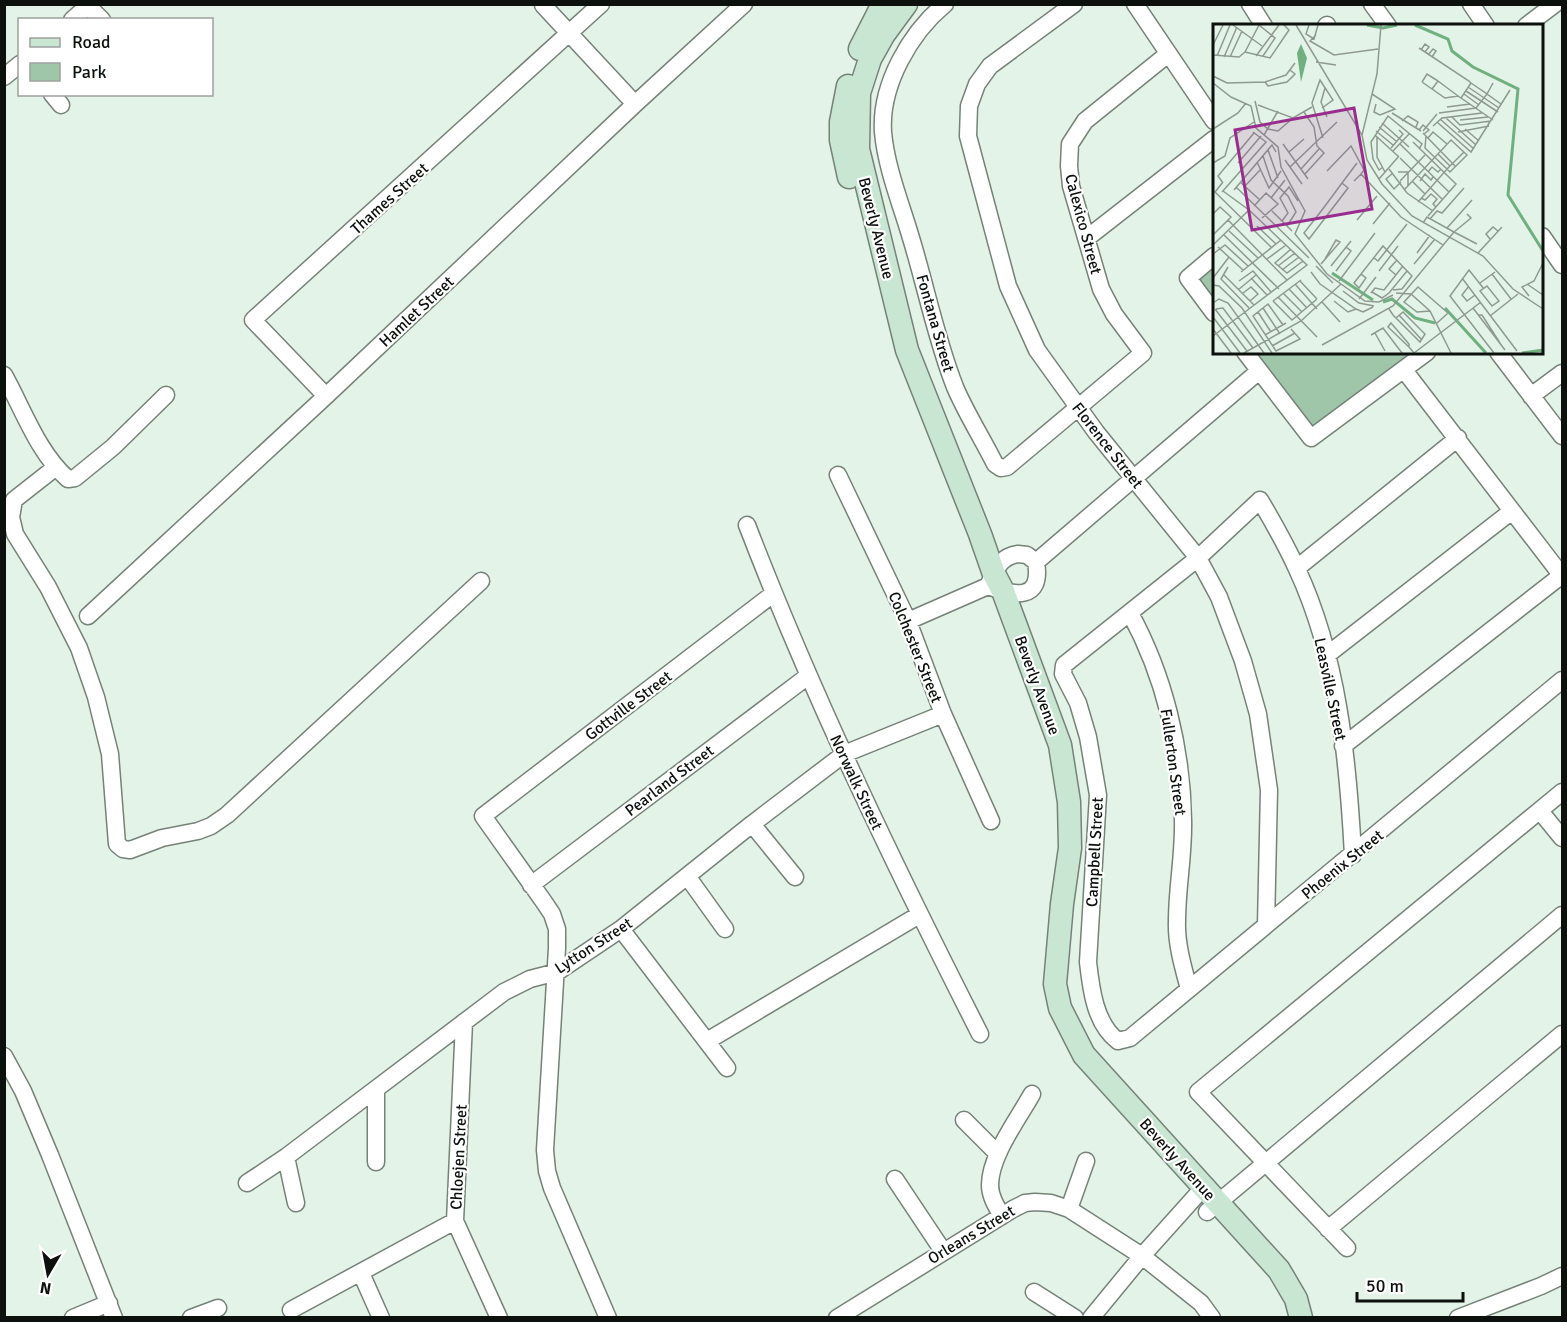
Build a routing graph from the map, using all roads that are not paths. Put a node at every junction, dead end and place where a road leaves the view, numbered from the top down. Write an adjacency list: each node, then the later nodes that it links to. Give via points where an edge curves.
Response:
1 (601, 4): 20 (street, Thames Street)
2 (744, 4): 24 (street, Hamlet Street)
3 (882, 4): 57 (street, Beverly Avenue, via 850,78 841,140 895,362)
4 (906, 4): 57 (street, Beverly Avenue, via 870,60 859,93 858,149 907,350 980,534)
5 (945, 4): 43 (street, Fontana Street, via 913,38 896,68 883,131 942,350 956,387 995,464 1001,468)
6 (1074, 4): 43 (street, Florence Street, via 990,66 977,84 969,106 968,136 1008,286 1020,316 1037,350)
7 (1135, 4): 21 (street)
8 (1250, 4): 16 (street)
9 (1372, 4): 17 (street)
10 (1471, 4): 18 (street)
11 (1555, 4): 19 (street)
12 (89, 5): 14 (street); 15 (street)
13 (543, 5): 20 (street)
14 (74, 18)
15 (100, 18)
16 (1263, 24)
17 (1387, 24)
18 (1485, 24)
19 (1529, 24)
20 (570, 33): 24 (street); 41 (street, Thames Street, via 253,320)
21 (1168, 54): 25 (street); 28 (street, Calexico Street, via 1085,121 1070,144 1071,186)
22 (18, 66): 23 (street)
23 (4, 77)
24 (635, 104): 41 (street, Hamlet Street)
25 (1213, 118)
26 (1213, 141): 28 (street)
27 (1543, 237): 30 (street)
28 (1087, 238): 32 (street, Calexico Street, via 1101,289)
29 (1213, 258): 31 (street, via 1188,278)
30 (1563, 265)
31 (1213, 310)
32 (1143, 353): 43 (street, Fontana Street)
33 (1246, 354): 37 (street)
34 (1424, 354): 36 (street)
35 (1500, 354): 42 (street)
36 (1404, 370): 37 (street, via 1311,438); 45 (street)
37 (1259, 371): 48 (street)
38 (1562, 373): 42 (street)
39 (4, 375): 46 (street)
40 (166, 395): 46 (street, via 75,478 68,479)
41 (326, 396): 60 (street, Hamlet Street)
42 (1531, 396): 44 (street)
43 (1078, 409): 48 (street, Florence Street)
44 (1563, 436)
45 (1458, 438): 50 (street); 54 (street)
46 (56, 467): 56 (street, via 14,501 11,517 15,534 79,648 93,687 110,754 117,844 123,849 198,831 227,815)
47 (838, 475): 61 (street, Colchester Street)
48 (1133, 478): 52 (street, Florence Street); 53 (street)
49 (1260, 500): 52 (street, Campbell Street); 54 (street, Leasville Street)
50 (1512, 512): 55 (street); 62 (street)
51 (747, 525): 58 (street, Norwalk Street)
52 (1198, 558): 59 (street, Campbell Street); 79 (street, Florence Street, via 1219,597 1258,714 1269,790)
53 (1036, 562): 57 (street, via 1027,555 1010,555 998,564); 57 (street, via 1038,572 1029,590 1012,594)
54 (1297, 568): 62 (street, Leasville Street)
55 (1562, 576): 66 (street)
56 (481, 581)
57 (995, 584): 61 (street); 101 (street, Beverly Avenue, via 1060,745 1069,802 1070,848 1055,984 1060,1008 1084,1055)
58 (773, 594): 63 (street, Norwalk Street); 76 (street, Gottville Street, via 483,816)
59 (1130, 613): 83 (street, Fullerton Street, via 1155,666 1175,742 1183,820 1176,923); 88 (street, Campbell Street, via 1071,657 1064,664 1063,674 1088,737 1098,795 1088,962 1091,986 1107,1033)
60 (87, 616)
61 (908, 621): 65 (street, Colchester Street)
62 (1327, 655): 66 (street, Leasville Street)
63 (808, 676): 67 (street, Norwalk Street); 76 (street, Pearland Street)
64 (1563, 680): 73 (street, Phoenix Street)
65 (943, 714): 67 (street, Lytton Street); 70 (street, Colchester Street)
66 (1343, 746): 73 (street, Leasville Street)
67 (844, 754): 71 (street, Lytton Street); 77 (street, Norwalk Street)
68 (1563, 792): 69 (street)
69 (1540, 811): 72 (street); 98 (street, via 1197,1092)
70 (991, 821)
71 (752, 824): 74 (street, Lytton Street); 75 (street)
72 (1563, 838)
73 (1353, 855): 79 (street, Phoenix Street)
74 (687, 876): 80 (street, Lytton Street); 81 (street)
75 (795, 877)
76 (531, 885): 82 (street, via 552,914 557,929)
77 (920, 915): 85 (street, Norwalk Street); 87 (street)
78 (1563, 915): 98 (street)
79 (1266, 925): 83 (street, Phoenix Street)
80 (621, 929): 82 (street, Lytton Street); 87 (street)
81 (725, 929)
82 (557, 972): 84 (street, Lytton Street, via 517,984); 120 (street, via 545,1150 547,1171)
83 (1189, 988): 88 (street, Phoenix Street, via 1130,1038)
84 (464, 1022): 91 (street, Lytton Street); 105 (street, Chloejen Street)
85 (980, 1034)
86 (1563, 1034): 106 (street)
87 (707, 1041): 90 (street)
88 (1118, 1041)
89 (4, 1056): 114 (street, via 36,1123)
90 (727, 1068)
91 (376, 1090): 95 (street, Lytton Street); 97 (street)
92 (1032, 1094): 94 (street)
93 (964, 1120): 94 (street)
94 (998, 1154): 104 (street, via 990,1185 992,1199)
95 (286, 1157): 100 (street, Lytton Street); 102 (street)
96 (1086, 1161): 103 (street)
97 (376, 1162)
98 (1264, 1162): 101 (street); 106 (street)
99 (895, 1179): 108 (street)
100 (247, 1183)
101 (1205, 1200): 109 (street); 125 (street, Beverly Avenue, via 1271,1277); 126 (street, Beverly Avenue, via 1279,1270 1296,1299)
102 (296, 1203)
103 (1069, 1209): 104 (street, Orleans Street, via 1051,1203 1025,1203); 109 (street, Orleans Street)
104 (1002, 1216): 108 (street, Orleans Street)
105 (455, 1221): 110 (street); 119 (street, Chloejen Street)
106 (1328, 1229): 107 (street)
107 (1347, 1248)
108 (943, 1251): 121 (street, Orleans Street)
109 (1142, 1256): 123 (street); 124 (street, Orleans Street, via 1201,1303)
110 (361, 1272): 115 (street); 118 (street)
111 (1563, 1276): 127 (street)
112 (1034, 1292): 122 (street)
113 (218, 1308): 117 (street)
114 (111, 1310): 116 (street)
115 (291, 1310)
116 (73, 1317)
117 (191, 1317)
118 (381, 1317)
119 (499, 1317)
120 (608, 1317)
121 (837, 1317)
122 (1075, 1317)
123 (1091, 1317)
124 (1212, 1317)
125 (1287, 1317)
126 (1301, 1317)
127 (1458, 1317)

